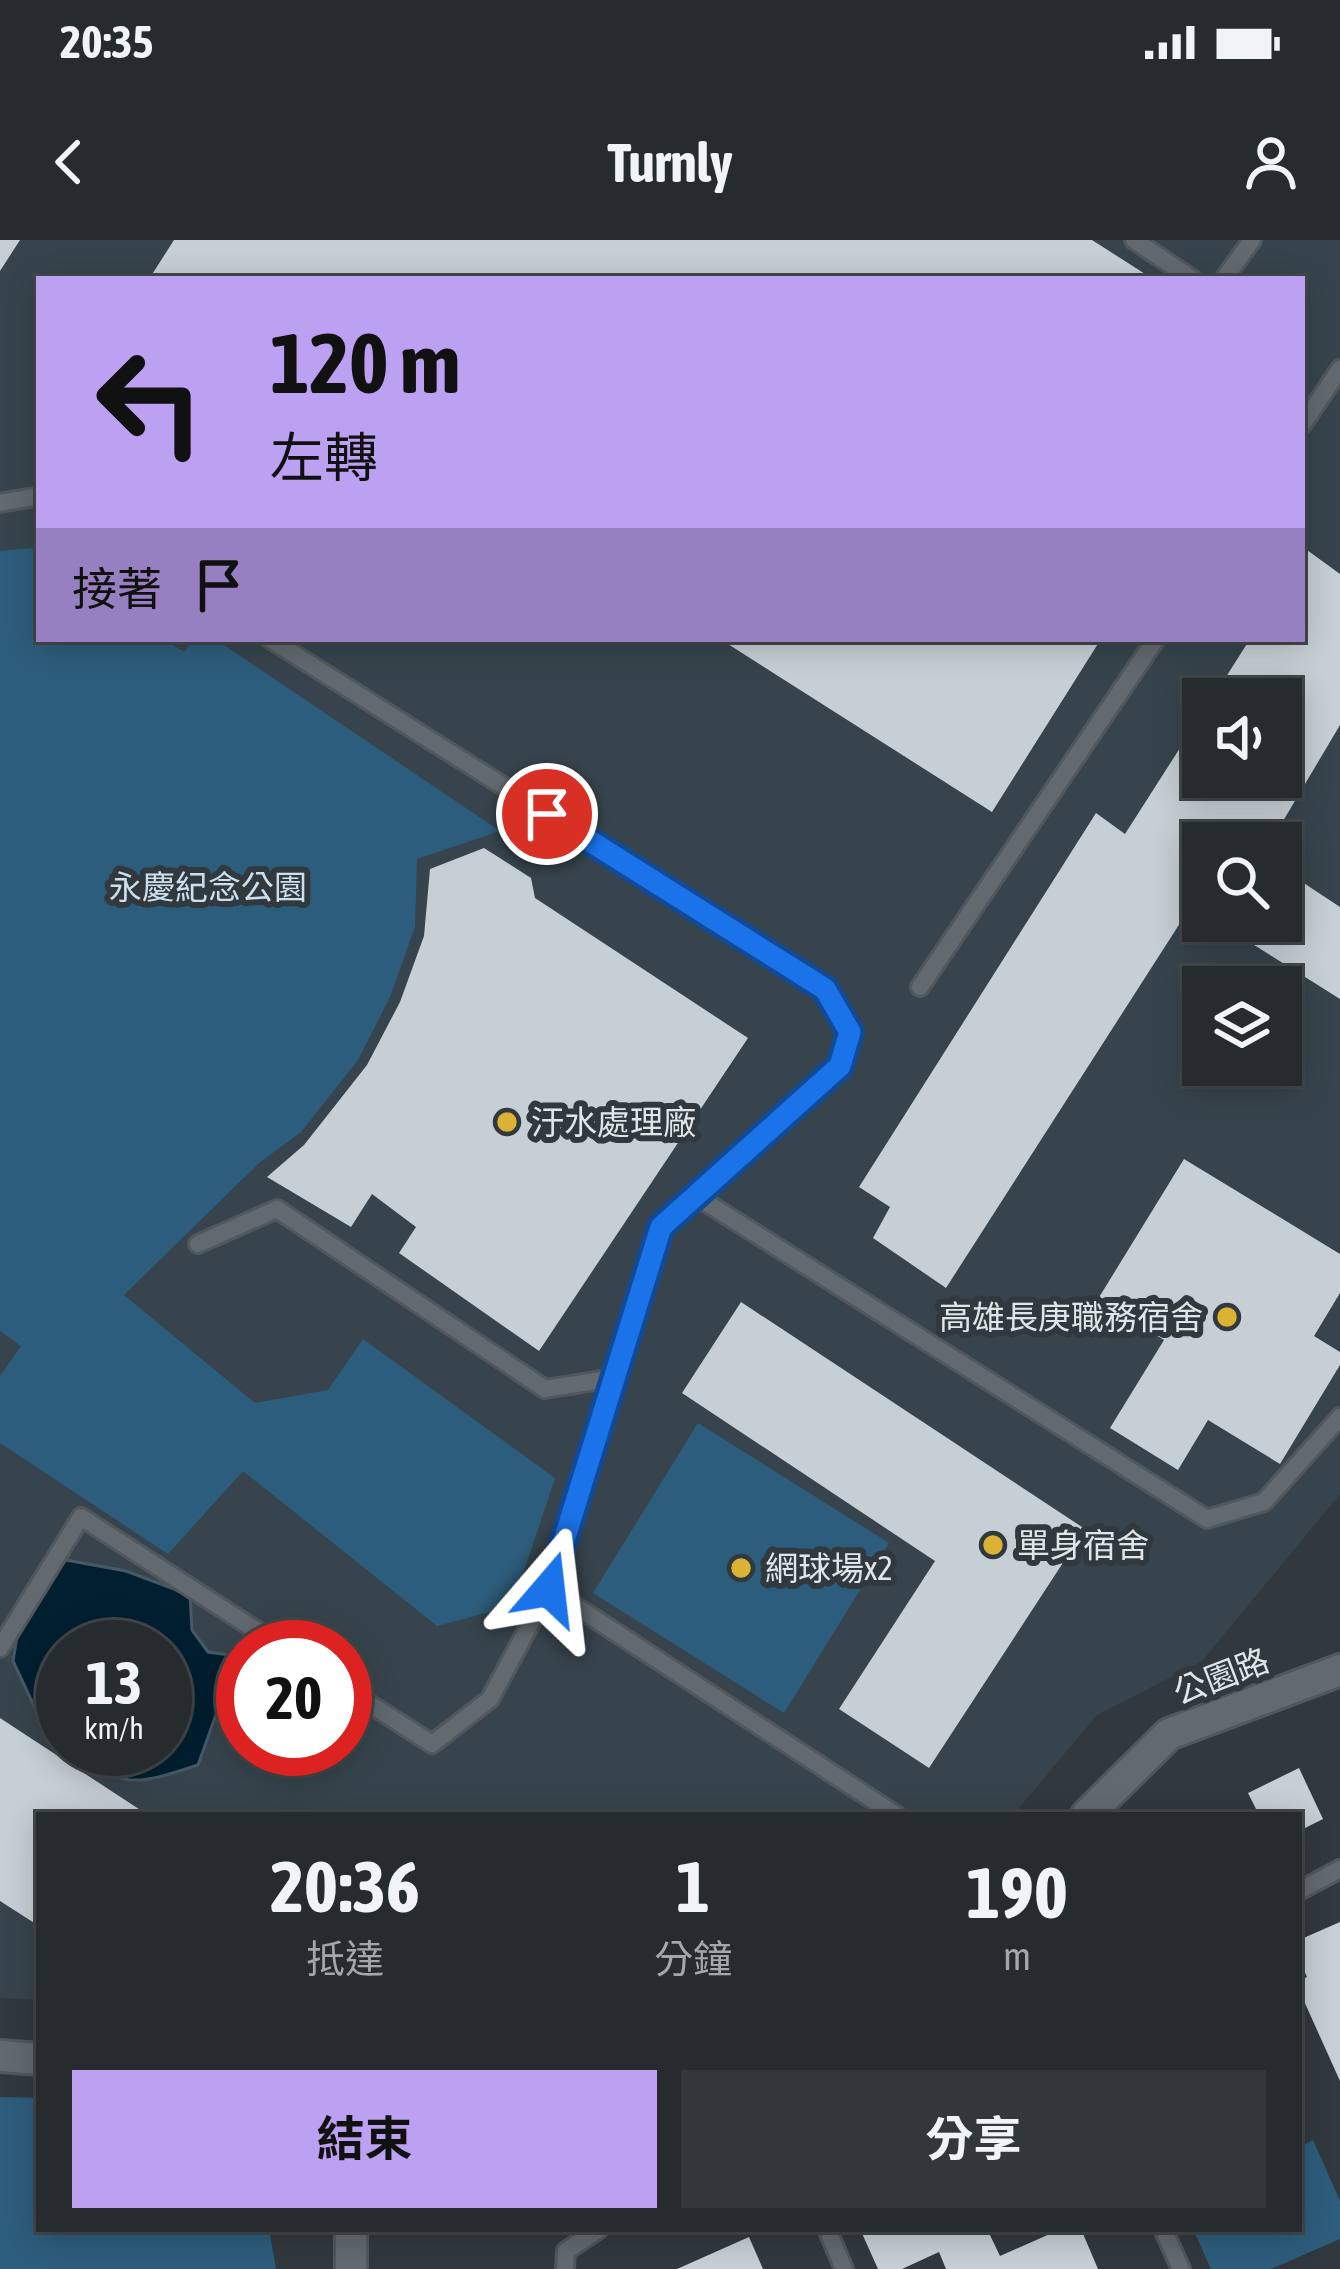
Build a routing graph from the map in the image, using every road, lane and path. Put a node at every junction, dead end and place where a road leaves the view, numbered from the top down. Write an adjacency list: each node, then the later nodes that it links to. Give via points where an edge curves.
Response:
1 (1134, 240): 3 (lane)
2 (1252, 240): 4 (lane)
3 (1188, 276)
4 (1226, 276)
5 (1340, 369): 6 (lane)
6 (1305, 420)
7 (36, 496): 8 (lane)
8 (0, 502)
9 (275, 642): 12 (lane, via 825,989 850,1032 840,1066)
10 (1154, 642): 11 (lane)
11 (920, 987)
12 (696, 1196): 14 (lane, via 661,1227); 15 (lane, via 1208,1519 1264,1502)
13 (198, 1244): 14 (lane, via 278,1209 545,1390)
14 (614, 1378): 16 (lane)
15 (1340, 1417)
16 (549, 1589): 20 (lane, via 490,1699 432,1744); 21 (lane)
17 (240, 1620): 18 (lane, via 81,1517)
18 (0, 1648)
19 (1340, 1670): 22 (street, 公園路, via 1169,1735)
20 (372, 1705)
21 (891, 1812)
22 (1090, 1812)
23 (1340, 1869): 24 (lane)
24 (1302, 1889)
25 (0, 2056): 26 (street)
26 (36, 2059)
27 (351, 2232): 31 (street)
28 (594, 2232): 32 (lane, via 566,2251)
29 (827, 2232): 33 (lane)
30 (1164, 2232): 34 (lane)
31 (351, 2269)
32 (565, 2269)
33 (844, 2269)
34 (1181, 2269)

